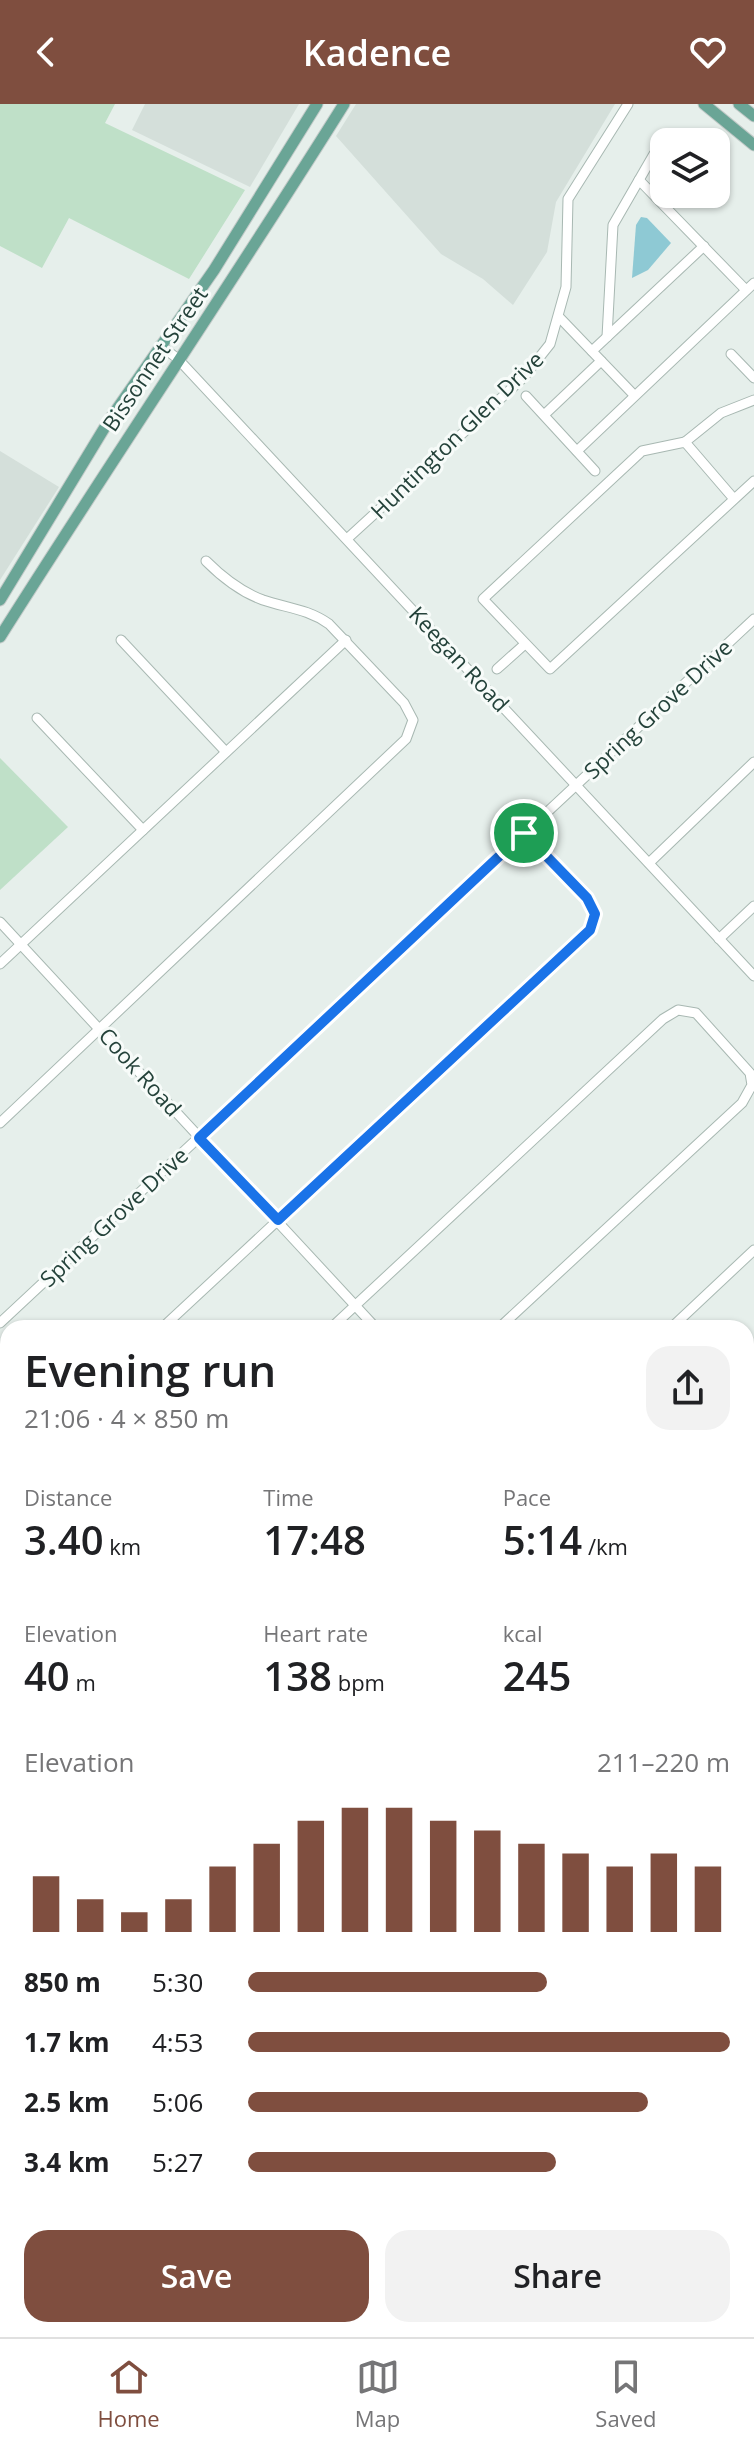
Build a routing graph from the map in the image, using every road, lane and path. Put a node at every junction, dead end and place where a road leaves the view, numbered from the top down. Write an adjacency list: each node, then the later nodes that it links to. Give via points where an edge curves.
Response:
1 (317, 104): 10 (main road, Bissonnet Street)
2 (344, 104): 11 (main road, Bissonnet Street)
3 (628, 104): 14 (street, Huntington Glen Drive, via 568,199)
4 (704, 104): 7 (main road)
5 (739, 104): 6 (main road)
6 (754, 116)
7 (754, 145)
8 (650, 161): 9 (street)
9 (639, 180): 12 (street); 15 (street, via 613,225)
10 (248, 215): 11 (main road); 16 (main road, Bissonnet Street)
11 (267, 227): 19 (main road, Bissonnet Street)
12 (704, 246): 13 (street); 15 (street)
13 (750, 287): 22 (street)
14 (560, 318): 17 (street); 35 (street, Huntington Glen Drive, via 550,344 523,378)
15 (607, 337): 17 (street)
16 (160, 345): 19 (street, Keegan Road); 26 (main road, Bissonnet Street)
17 (592, 351): 20 (street)
18 (731, 354): 21 (street)
19 (178, 359): 27 (main road, Bissonnet Street); 35 (street, Keegan Road)
20 (601, 361): 22 (street); 25 (street)
21 (754, 378)
22 (634, 395): 29 (street)
23 (526, 396): 25 (street)
24 (754, 400): 28 (street, via 721,413)
25 (544, 415): 29 (street)
26 (108, 422): 27 (main road); 33 (main road, Bissonnet Street)
27 (128, 433): 34 (main road, Bissonnet Street)
28 (685, 442): 32 (street); 42 (street, via 642,451 483,599)
29 (577, 451): 30 (street)
30 (595, 471)
31 (754, 481): 32 (street)
32 (734, 499): 42 (street, via 550,669)
33 (52, 514): 34 (main road); 37 (main road, Bissonnet Street)
34 (70, 525): 39 (main road, Bissonnet Street)
35 (348, 538): 47 (street, Keegan Road)
36 (206, 561): 41 (street, via 239,588 316,614)
37 (0, 600)
38 (754, 619): 47 (street, Spring Grove Drive)
39 (0, 637)
40 (121, 640): 45 (street)
41 (346, 640): 45 (street); 57 (street, via 404,703 413,720 406,739)
42 (525, 644): 43 (street)
43 (497, 669)
44 (37, 718): 48 (street)
45 (226, 752): 48 (street)
46 (754, 762): 50 (street)
47 (576, 785): 49 (street, Spring Grove Drive); 50 (street, Keegan Road)
48 (143, 830): 54 (street)
49 (524, 833): 59 (street, Spring Grove Drive); 60 (street, via 587,898 595,914 590,930)
50 (649, 863): 53 (street, Keegan Road)
51 (754, 906): 53 (street)
52 (0, 922): 54 (street, Cook Road)
53 (719, 939): 56 (street, Keegan Road)
54 (21, 944): 55 (street); 57 (street, Cook Road)
55 (0, 964)
56 (754, 976)
57 (101, 1029): 58 (street); 59 (street, Cook Road)
58 (0, 1123)
59 (199, 1138): 60 (street, Cook Road); 63 (street, Spring Grove Drive)
60 (278, 1220): 62 (street, Cook Road); 64 (street)
61 (754, 1250): 68 (street)
62 (355, 1306): 65 (street); 66 (street, Cook Road); 67 (street, via 670,1014 696,1013 750,1073 752,1085 742,1103)
63 (3, 1320)
64 (171, 1320)
65 (340, 1320)
66 (368, 1320)
67 (508, 1320)
68 (680, 1320)

